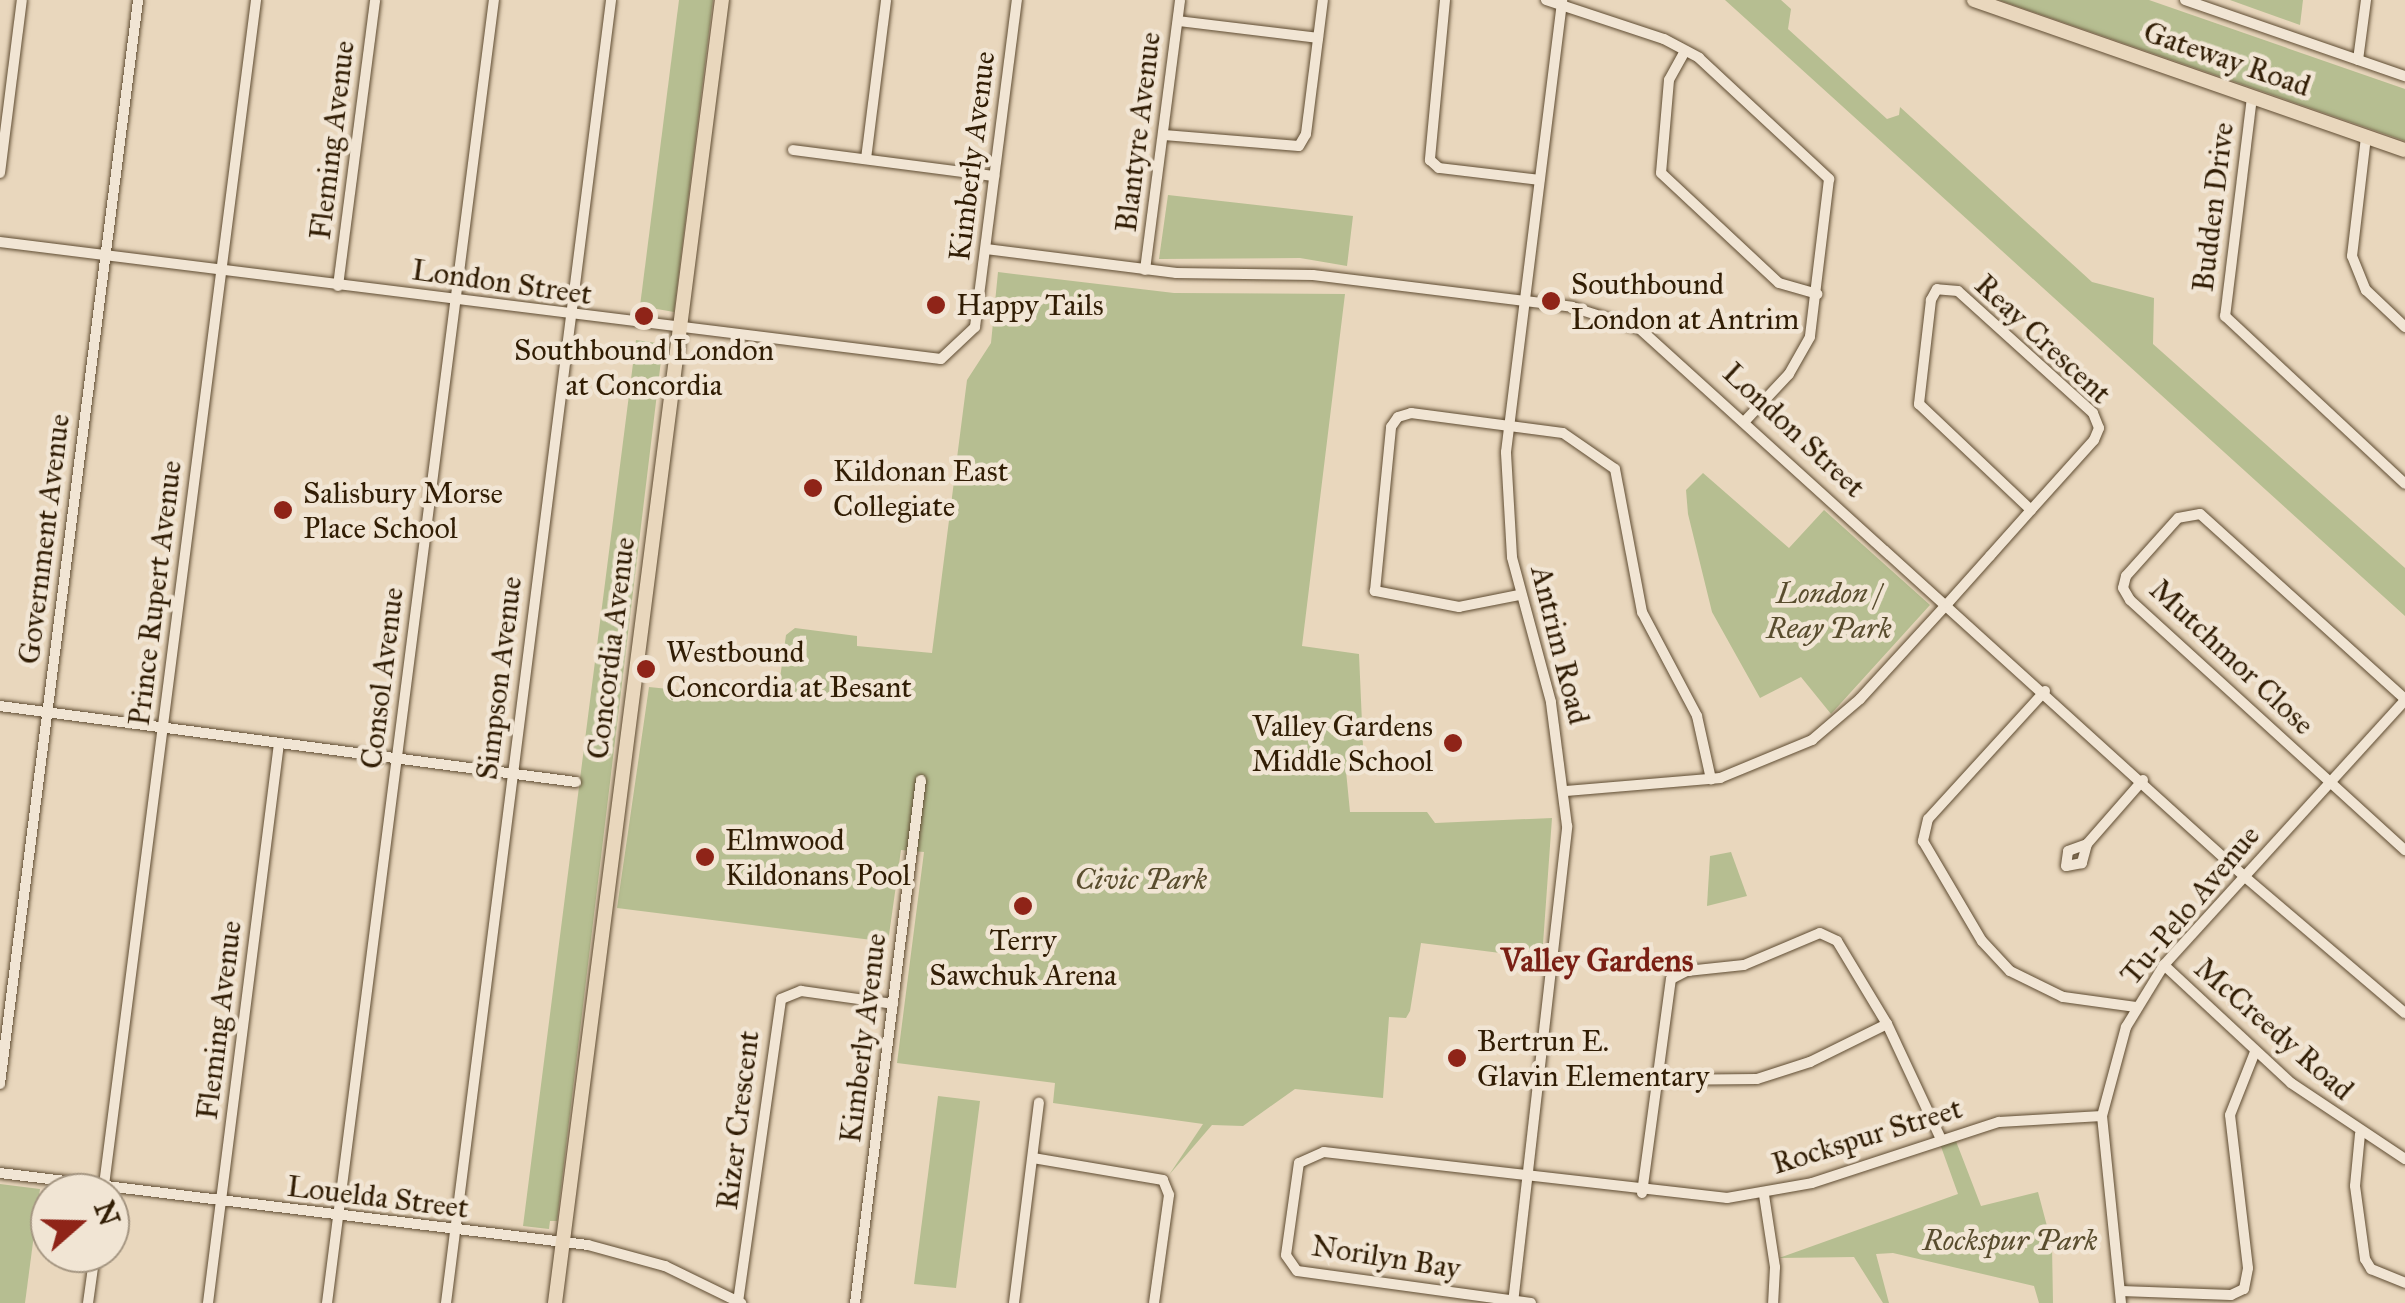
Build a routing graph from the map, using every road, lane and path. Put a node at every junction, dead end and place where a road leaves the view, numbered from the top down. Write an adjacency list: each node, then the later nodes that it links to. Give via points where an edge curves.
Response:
1 (22, 0): 29 (street)
2 (138, 0): 34 (street, Government Avenue)
3 (256, 0): 35 (street, Prince Rupert Avenue)
4 (375, 0): 37 (street, Fleming Avenue)
5 (494, 0): 39 (street, Consol Avenue)
6 (611, 0): 41 (street, Simpson Avenue)
7 (722, 0): 44 (main road, Concordia Avenue)
8 (886, 0): 28 (street)
9 (1017, 0): 30 (street, Kimberly Avenue)
10 (1180, 0): 18 (street, Blantyre Avenue)
11 (1323, 0): 19 (street)
12 (1445, 0): 31 (street, via 1430,160 1439,168)
13 (1546, 0): 17 (street)
14 (1974, 0): 23 (main road, Gateway Road)
15 (2185, 0): 21 (street)
16 (2366, 0): 21 (street)
17 (1561, 2): 20 (street); 31 (street, Antrim Road)
18 (1178, 21): 19 (street); 24 (street, Blantyre Avenue)
19 (1318, 38): 24 (street, via 1299,146)
20 (1685, 50): 38 (street, via 1829,178); 38 (street, via 1669,80 1661,173 1779,283)
21 (2358, 60): 22 (street)
22 (2405, 76)
23 (2252, 97): 25 (main road, Gateway Road); 47 (street, Budden Drive, via 2225,316)
24 (1164, 135): 36 (street, Blantyre Avenue)
25 (2366, 136): 27 (main road, Gateway Road); 43 (street, via 2354,265 2366,290)
26 (792, 150): 28 (street)
27 (2405, 150)
28 (866, 159): 30 (street)
29 (0, 173)
30 (994, 176): 33 (street, Kimberly Avenue)
31 (1538, 180): 40 (street, Antrim Road)
32 (0, 242): 34 (street, London Street)
33 (986, 249): 36 (street, London Street); 42 (street, Kimberly Avenue)
34 (106, 256): 35 (street, London Street); 54 (street, Government Avenue)
35 (221, 270): 37 (street, London Street); 55 (street, Prince Rupert Avenue)
36 (1145, 270): 40 (street, London Street, via 1313,276)
37 (338, 286): 39 (street, London Street)
38 (1816, 294): 45 (street, via 1801,356)
39 (455, 301): 41 (street, London Street); 57 (street, Consol Avenue)
40 (1523, 304): 45 (street, London Street, via 1592,311 1640,329); 46 (street, Antrim Road)
41 (570, 316): 44 (street, London Street); 58 (street, Simpson Avenue)
42 (976, 318): 44 (street, London Street, via 967,340 933,360)
43 (2405, 327)
44 (679, 328): 92 (main road, Concordia Avenue)
45 (1746, 420): 50 (street, London Street)
46 (1508, 426): 49 (street, Antrim Road, via 1506,508); 49 (street, via 1410,413 1394,421 1373,585 1388,598 1459,607); 59 (street, via 1573,436 1618,474 1633,581 1652,636 1700,724)
47 (2405, 484)
48 (2031, 510): 48 (street, Reay Crescent, via 1919,404 1930,300 1938,289 1958,291 2099,422 2094,440); 50 (street, Reay Crescent)
49 (1519, 595): 64 (street, Antrim Road, via 1551,702)
50 (1948, 603): 51 (street, London Street); 59 (street, Reay Crescent, via 1830,728 1783,756)
51 (2045, 691): 61 (street, London Street); 70 (street, via 1928,819 1923,840 1982,941 2010,970 2063,997)
52 (2405, 699): 62 (street, Tu-Pelo Avenue); 62 (street, Mutchmor Close, via 2204,516 2178,518 2126,576 2123,588)
53 (0, 706): 54 (street)
54 (48, 711): 55 (street); 75 (street, Government Avenue)
55 (162, 729): 56 (street); 83 (street, Prince Rupert Avenue)
56 (279, 743): 57 (street); 89 (street, Fleming Avenue)
57 (397, 758): 58 (street); 90 (street, Consol Avenue)
58 (512, 773): 63 (street); 91 (street, Simpson Avenue)
59 (1711, 779): 64 (street, Reay Crescent)
60 (922, 780): 69 (street, Kimberly Avenue)
61 (2143, 780): 65 (street); 67 (street, London Street)
62 (2330, 781): 66 (street); 67 (street, Tu-Pelo Avenue)
63 (576, 782)
64 (1566, 791): 85 (street, Antrim Road, via 1564,898)
65 (2087, 844)
66 (2405, 850)
67 (2246, 877): 68 (street, Tu-Pelo Avenue); 71 (street, London Street)
68 (2164, 965): 70 (street, Tu-Pelo Avenue); 73 (street, McCreedy Road)
69 (893, 1004): 96 (street, Rizer Crescent, via 801,991 781,1000); 103 (street, Kimberly Avenue)
70 (2136, 1007): 77 (street, Tu-Pelo Avenue, via 2117,1048)
71 (2405, 1013)
72 (1886, 1024): 74 (street, via 1810,1062 1757,1079); 74 (street, via 1837,941 1820,934 1744,965 1676,974); 79 (street)
73 (2255, 1052): 78 (street, McCreedy Road); 95 (street, via 2230,1116 2248,1268 2244,1289 2231,1295)
74 (1656, 1080): 87 (street)
75 (0, 1084)
76 (1039, 1103): 80 (street)
77 (2102, 1116): 79 (street, Rockspur Street, via 1999,1122); 95 (street, Tu-Pelo Avenue)
78 (2360, 1134): 81 (street, McCreedy Road); 94 (street, via 2356,1186 2366,1259 2371,1269)
79 (1940, 1137): 88 (street, Rockspur Street)
80 (1033, 1158): 104 (street); 105 (street, via 1164,1180 1168,1196)
81 (2405, 1158)
82 (0, 1173): 84 (street, Louelda Street)
83 (105, 1173)
84 (30, 1178)
85 (1528, 1178): 87 (street, Rockspur Street); 97 (street, Antrim Road); 97 (street, Norilyn Bay, via 1306,1155 1299,1163 1286,1255 1297,1272)
86 (130, 1193): 89 (street, Louelda Street)
87 (1642, 1193): 88 (street, Rockspur Street)
88 (1764, 1195): 107 (street)
89 (221, 1202): 90 (street, Louelda Street); 99 (street, Fleming Avenue)
90 (338, 1216): 91 (street, Louelda Street); 100 (street, Consol Avenue)
91 (454, 1232): 92 (street, Louelda Street); 101 (street, Simpson Avenue)
92 (562, 1244): 96 (street, Louelda Street, via 639,1258); 102 (main road, Concordia Avenue)
93 (92, 1273): 98 (street)
94 (2405, 1283)
95 (2121, 1297)
96 (739, 1302)
97 (1514, 1302): 106 (street)
98 (88, 1303)
99 (208, 1303)
100 (327, 1303)
101 (446, 1303)
102 (555, 1303)
103 (855, 1303)
104 (1014, 1303)
105 (1154, 1303)
106 (1531, 1303)
107 (1773, 1303)

